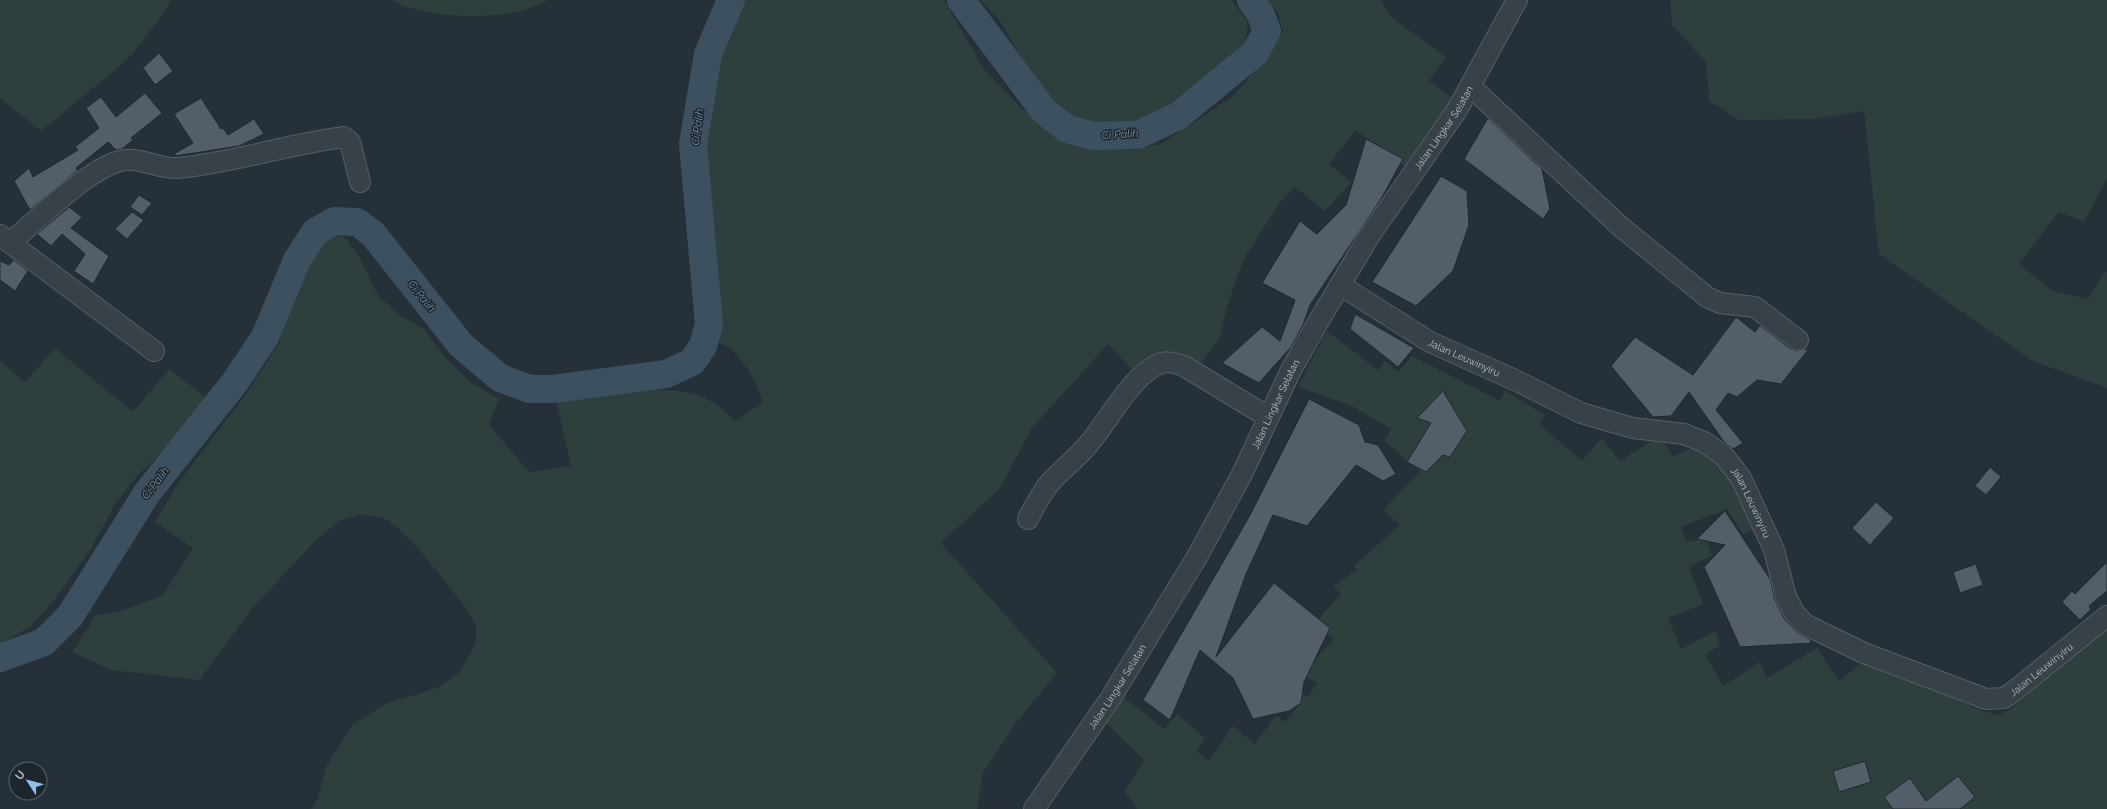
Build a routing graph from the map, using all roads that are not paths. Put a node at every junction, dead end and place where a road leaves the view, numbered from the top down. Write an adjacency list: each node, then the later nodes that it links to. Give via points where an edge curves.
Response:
1 (1517, 0): 2 (street, Jalan Lingkar Selatan)
2 (1471, 87): 5 (street, Jalan Lingkar Selatan, via 1429,153 1368,238); 6 (street, via 1621,227 1707,297 1720,303 1755,307)
3 (360, 182): 4 (street, via 350,142 344,137 175,168 146,161 121,160 91,174)
4 (5, 239): 7 (street)
5 (1340, 285): 8 (street, Jalan Lingkar Selatan, via 1291,370); 10 (street, Jalan Leuwinyiru, via 1430,342 1581,413 1633,428 1692,436 1724,456 1741,478 1774,550 1786,597 1795,614 1806,625 1864,653 1986,699 1999,699 2014,692)
6 (1798, 340)
7 (154, 351)
8 (1268, 417): 9 (street, via 1184,366 1174,362 1162,362 1138,379 1087,446 1049,484); 11 (street, Jalan Lingkar Selatan, via 1242,474 1197,557 1110,699)
9 (1028, 519)
10 (2107, 616)
11 (1034, 809)

